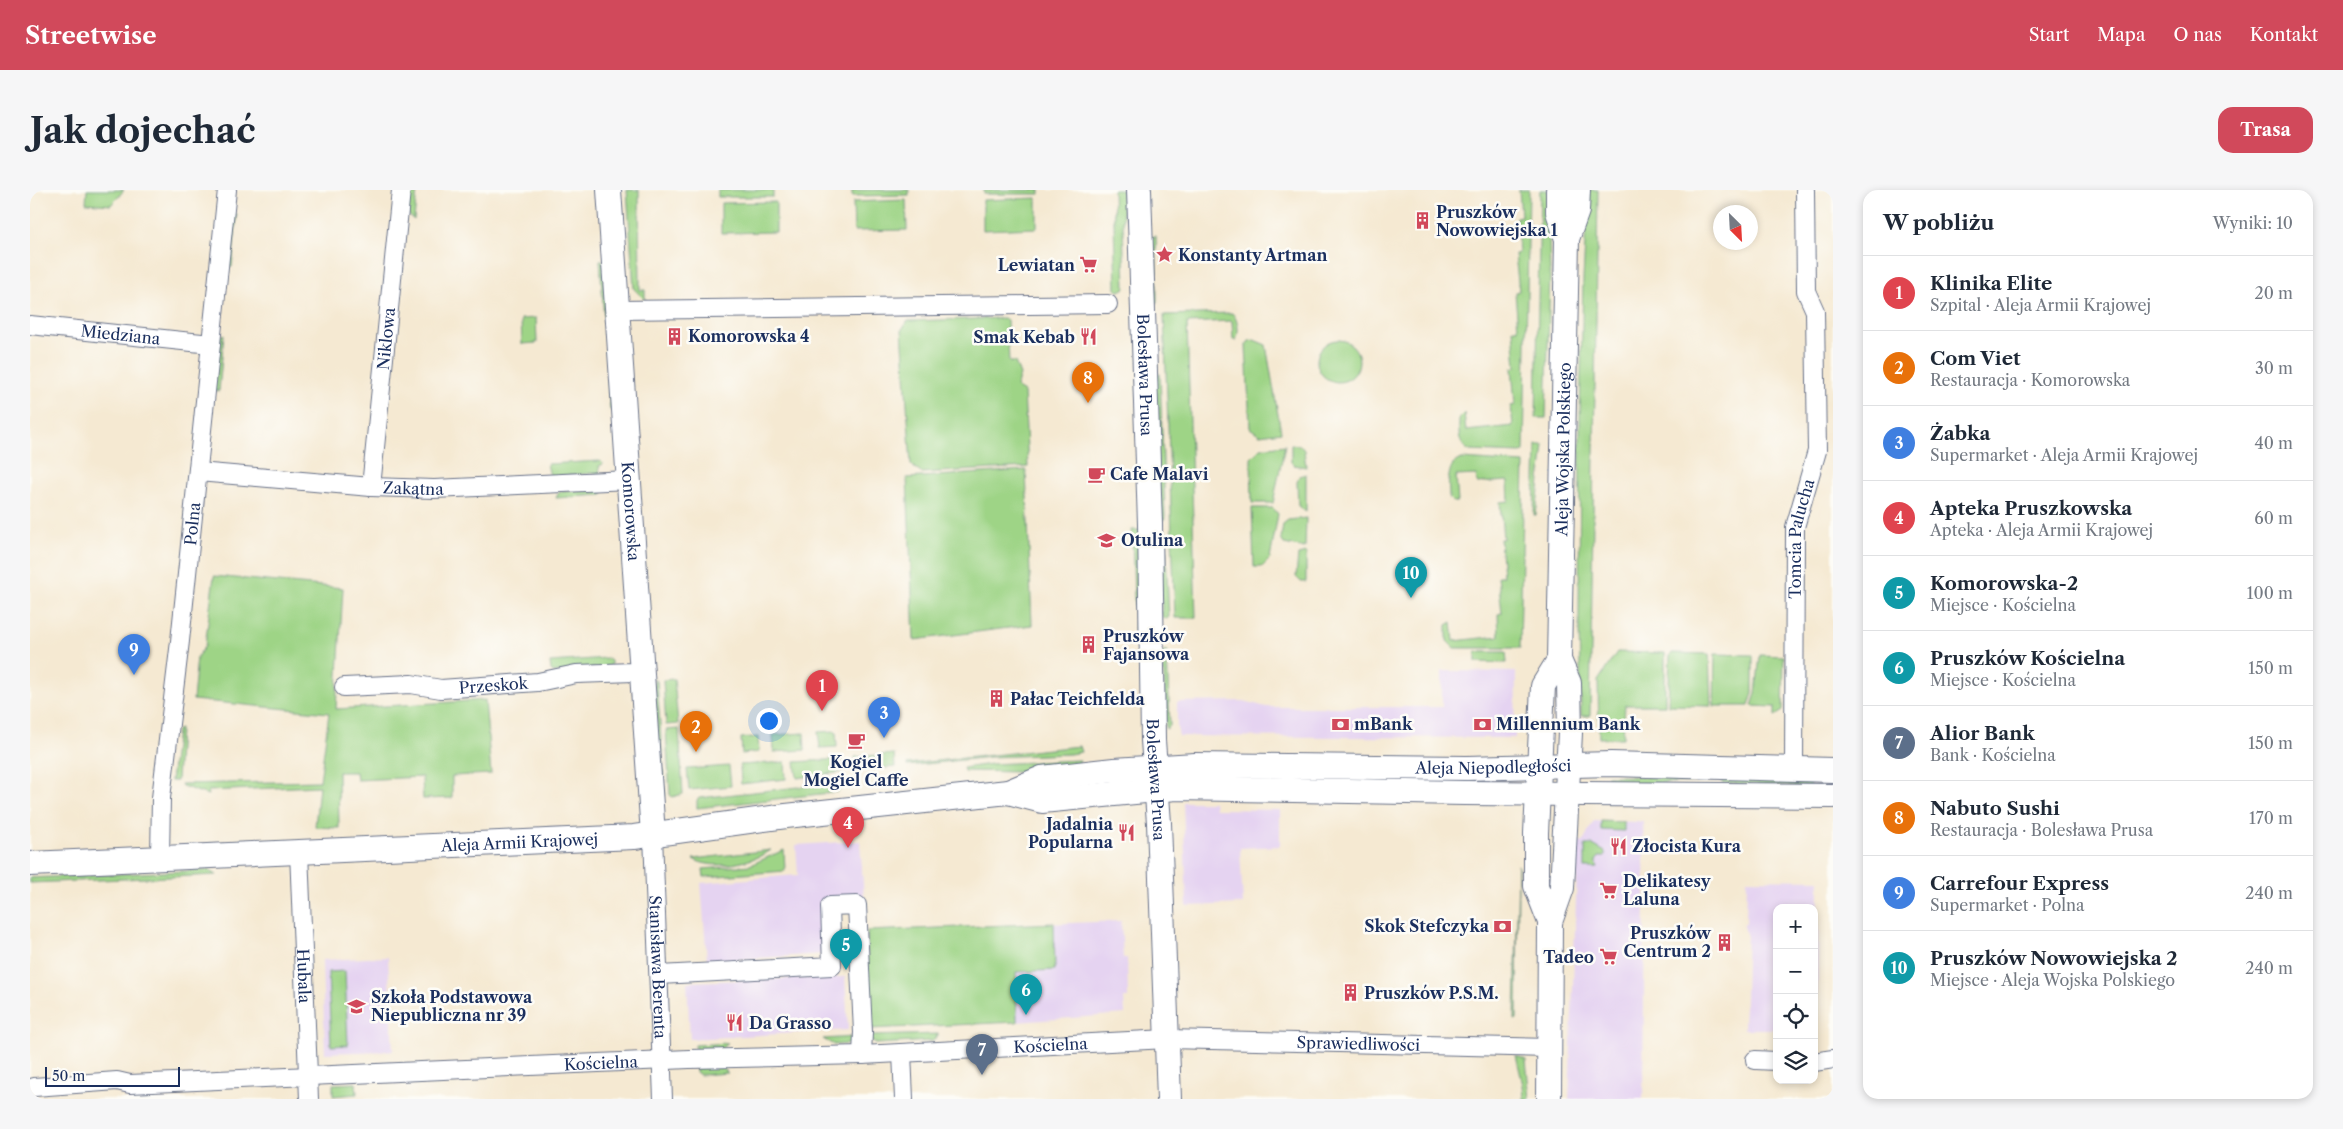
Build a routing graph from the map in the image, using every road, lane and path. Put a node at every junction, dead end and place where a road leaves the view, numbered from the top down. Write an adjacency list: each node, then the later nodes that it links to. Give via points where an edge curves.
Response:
1 (227, 190): 12 (street, Polna)
2 (401, 190): 15 (street, Niklowa)
3 (609, 190): 10 (street, Komorowska)
4 (1139, 190): 24 (street, Bolesława Prusa)
5 (1558, 190): 8 (street, Aleja Wojska Polskiego, via 1558,212)
6 (1578, 190): 8 (street, Aleja Wojska Polskiego, via 1577,212)
7 (1805, 190): 22 (street, Tomcia Palucha, via 1806,291 1815,311 1817,451 1795,527)
8 (1568, 239): 16 (street, Aleja Wojska Polskiego)
9 (1108, 304): 10 (street)
10 (618, 310): 14 (street, Komorowska)
11 (30, 325): 12 (street, Miedziana)
12 (211, 344): 13 (street, Polna)
13 (198, 472): 15 (street, Zakątna); 31 (street, Polna, via 161,798)
14 (629, 480): 15 (street, Zakątna, via 434,489); 17 (street, Komorowska)
15 (371, 487)
16 (1559, 660): 19 (street, Aleja Wojska Polskiego, via 1569,683); 21 (street, Aleja Wojska Polskiego, via 1543,686)
17 (642, 669): 18 (street, Przeskok, via 576,674 538,682 441,689 411,684); 29 (street, Komorowska)
18 (344, 687)
19 (1568, 765): 20 (street, Aleja Niepodległości); 21 (street, Aleja Niepodległości); 26 (street, Aleja Wojska Polskiego)
20 (1706, 765): 22 (street, Aleja Niepodległości); 27 (street)
21 (1539, 766): 24 (street, Aleja Niepodległości, via 1195,765); 25 (street, Aleja Wojska Polskiego)
22 (1794, 770): 23 (street, Aleja Niepodległości)
23 (1833, 770)
24 (1155, 778): 25 (street, Aleja Niepodległości, via 1195,788); 29 (street, Aleja Armii Krajowej, via 1042,801 1008,792 796,815); 35 (street, Bolesława Prusa, via 1160,823)
25 (1538, 794): 26 (street, Aleja Niepodległości); 33 (street, Aleja Wojska Polskiego, via 1536,886)
26 (1566, 794): 27 (street, Aleja Niepodległości); 33 (street, Aleja Wojska Polskiego, via 1562,888)
27 (1704, 795): 28 (street, Aleja Niepodległości)
28 (1833, 796)
29 (653, 835): 30 (street, Aleja Armii Krajowej); 34 (street, Stanisława Berenta)
30 (299, 852): 31 (street, Aleja Armii Krajowej); 44 (street, Hubala)
31 (160, 858): 32 (street, Aleja Armii Krajowej)
32 (30, 864)
33 (1550, 922): 36 (street, Aleja Wojska Polskiego)
34 (659, 975): 38 (street, via 832,966 830,906 857,905 864,1032); 41 (street, Stanisława Berenta)
35 (1167, 1039): 36 (street, Sprawiedliwości); 37 (street, Kościelna); 49 (street, Bolesława Prusa)
36 (1550, 1048): 50 (street, Aleja Wojska Polskiego)
37 (902, 1054): 38 (street, Kościelna); 48 (street)
38 (862, 1055): 41 (street, Kościelna)
39 (1833, 1059): 43 (street)
40 (1755, 1060): 42 (street)
41 (662, 1061): 44 (street, Kościelna); 47 (street, Stanisława Berenta)
42 (1773, 1061)
43 (1818, 1061)
44 (308, 1075): 45 (street, Kościelna); 46 (street, Hubala)
45 (34, 1087)
46 (309, 1099)
47 (663, 1099)
48 (904, 1099)
49 (1169, 1099)
50 (1549, 1099)

